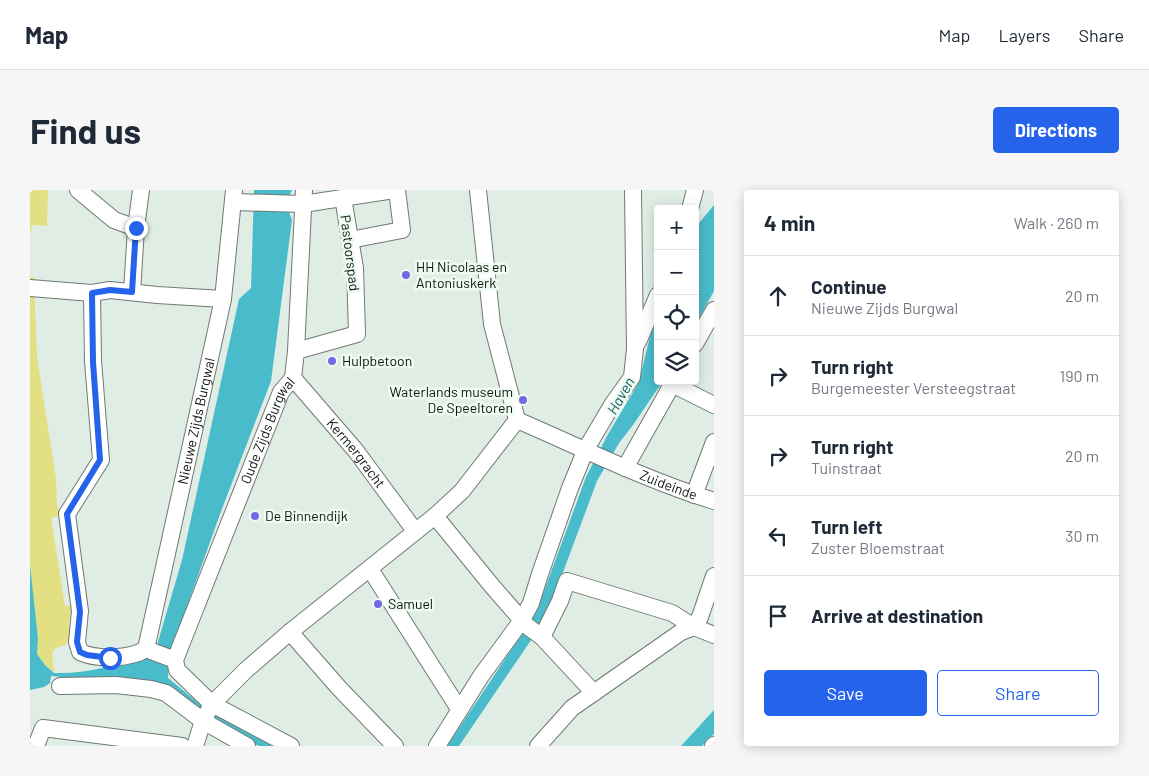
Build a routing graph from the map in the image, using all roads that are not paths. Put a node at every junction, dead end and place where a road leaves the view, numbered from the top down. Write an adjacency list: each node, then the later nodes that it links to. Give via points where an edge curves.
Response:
1 (78, 190): 11 (street, via 114,220)
2 (141, 190): 11 (street)
3 (396, 190): 8 (street); 12 (street, via 402,230)
4 (478, 190): 26 (street, via 492,324)
5 (633, 190): 20 (street)
6 (695, 190): 10 (street)
7 (237, 198): 9 (street); 16 (street, Nieuwe Zijds Burgwal)
8 (343, 198): 9 (street); 12 (street, Pastoorspad)
9 (300, 199): 21 (street, Oude Zijds Burgwal)
10 (691, 205)
11 (136, 228): 14 (street)
12 (350, 240): 21 (street, Pastoorspad, via 355,268 357,334)
13 (30, 288): 15 (street)
14 (132, 292): 15 (street, via 110,290); 16 (street)
15 (92, 293): 39 (street, via 100,460 67,514 80,612 77,642 80,652 87,655 110,658)
16 (223, 299): 39 (street, Nieuwe Zijds Burgwal)
17 (654, 305): 20 (street)
18 (714, 310): 19 (street)
19 (697, 340)
20 (636, 349): 28 (street, via 632,377 612,405)
21 (296, 352): 22 (street, Oude Zijds Burgwal)
22 (292, 378): 33 (street, Kermergracht, via 356,451); 39 (street, Oude Zijds Burgwal, via 281,392)
23 (672, 385): 29 (street)
24 (677, 385): 25 (street)
25 (714, 405)
26 (517, 420): 28 (street, Zuideinde); 32 (street, via 462,491)
27 (714, 442): 30 (street)
28 (591, 451): 29 (street, Zuideinde); 36 (street, via 570,488 540,574 531,603)
29 (618, 464): 30 (street, Zuideinde)
30 (694, 495): 31 (street, Zuideinde)
31 (714, 502)
32 (435, 516): 33 (street); 36 (street)
33 (415, 531): 34 (street)
34 (370, 569): 38 (street); 43 (street)
35 (714, 576): 37 (street, via 700,617)
36 (532, 629): 37 (street, via 560,602 567,581 672,613); 41 (street); 43 (street, via 480,676)
37 (705, 631): 41 (street, via 682,632)
38 (290, 632): 42 (street); 50 (street)
39 (162, 655): 42 (street)
40 (60, 686): 44 (street, via 116,685 151,689 166,693)
41 (594, 693): 52 (street, via 572,708)
42 (212, 704): 44 (street); 49 (street)
43 (459, 709): 51 (street)
44 (203, 722): 47 (street); 48 (street)
45 (36, 746): 46 (street, via 43,728)
46 (182, 746)
47 (195, 746)
48 (247, 746)
49 (291, 746)
50 (396, 746)
51 (436, 746)
52 (538, 746)

